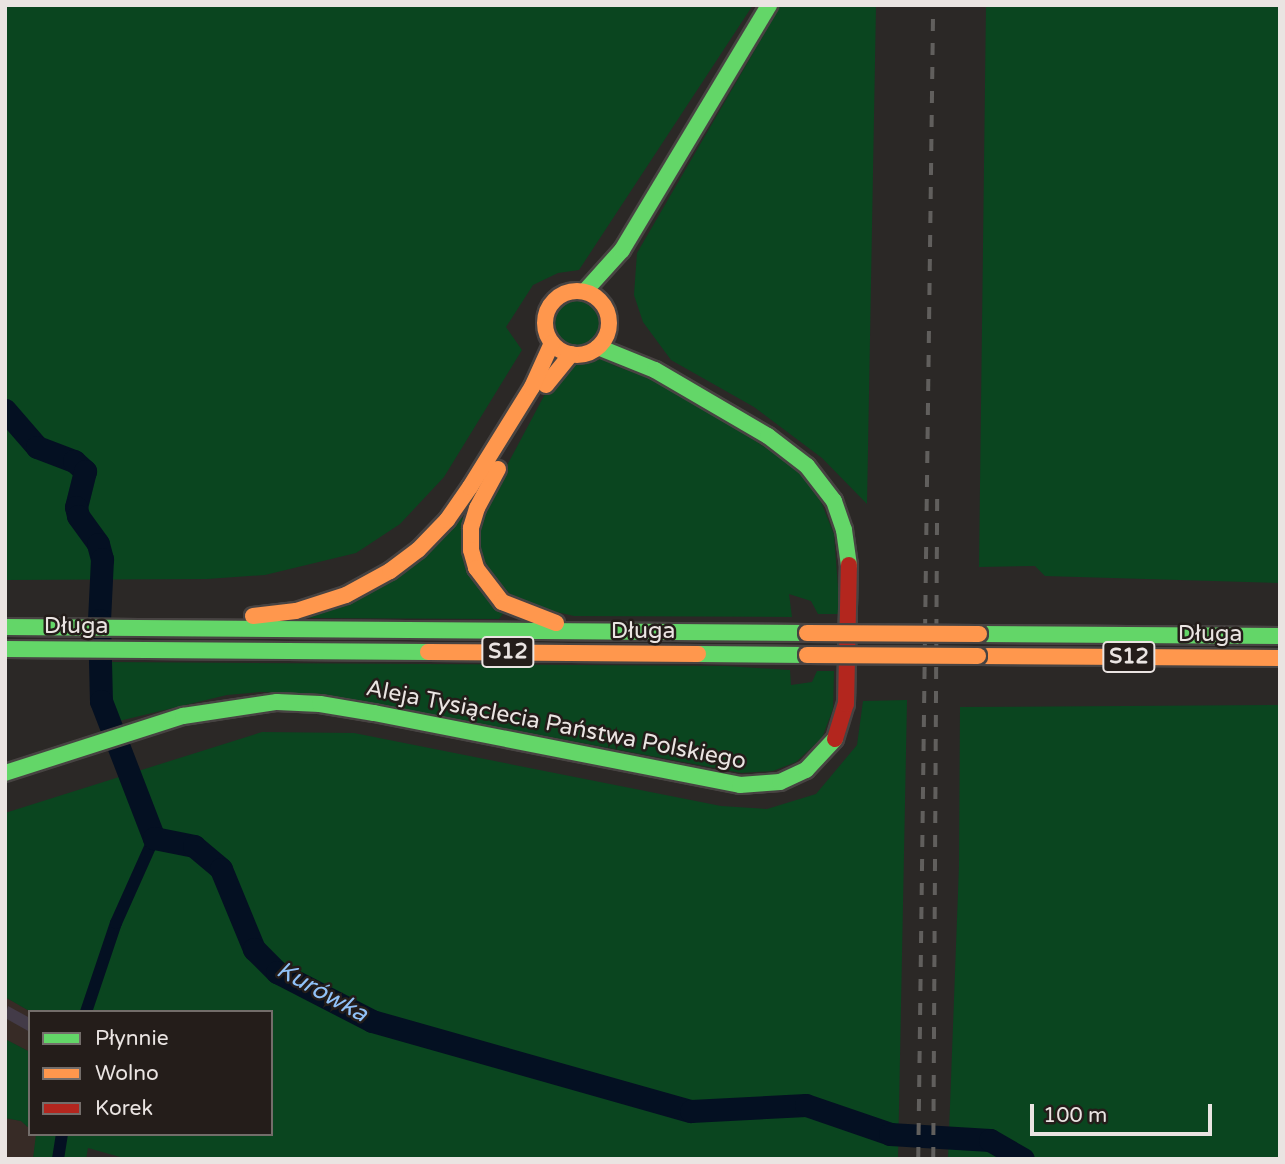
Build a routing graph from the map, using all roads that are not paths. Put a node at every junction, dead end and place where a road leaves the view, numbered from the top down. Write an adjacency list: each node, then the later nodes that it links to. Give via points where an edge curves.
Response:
1 (769, 5): 2 (main road)
2 (622, 250): 3 (main road); 4 (main road)
3 (585, 292): 4 (main road); 6 (main road, via 562,295 550,306 545,321)
4 (601, 302): 5 (main road)
5 (609, 329): 7 (main road); 9 (main road, Aleja Tysiąclecia Państwa Polskiego)
6 (552, 343): 8 (main road); 11 (main road, via 532,387 470,487 435,533 405,561 371,583 319,605)
7 (598, 347): 8 (main road, via 585,354); 9 (main road, Aleja Tysiąclecia Państwa Polskiego)
8 (570, 354): 12 (main road, via 537,399 488,486 470,540 476,568 502,602)
9 (655, 370): 16 (main road, Aleja Tysiąclecia Państwa Polskiego, via 796,457 826,487 838,511 849,566 846,704 834,741 806,770 772,784 740,785 387,716 292,702 222,707)
10 (5, 627): 11 (main road, S12)
11 (192, 628): 12 (main road, S12)
12 (587, 631): 13 (main road, Długa / S12, bridge)
13 (1280, 636)
14 (5, 649): 15 (main road, Długa / S12, bridge)
15 (1280, 658)
16 (5, 773)

